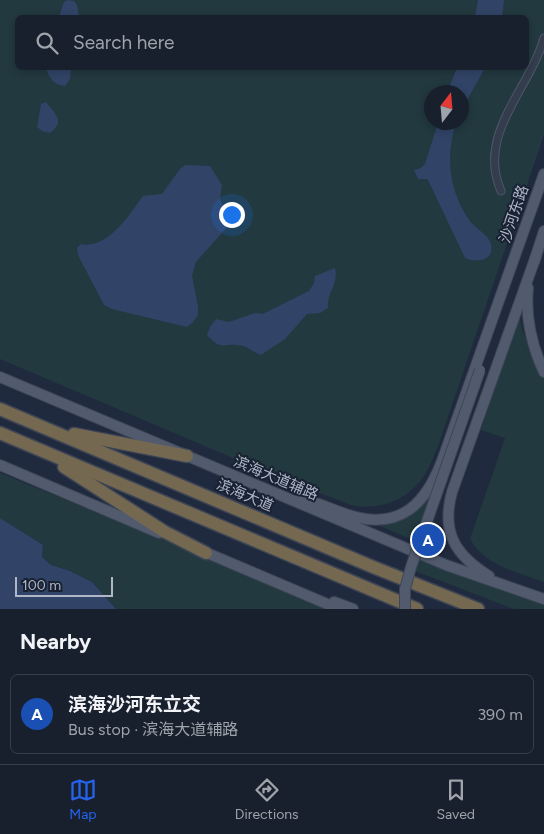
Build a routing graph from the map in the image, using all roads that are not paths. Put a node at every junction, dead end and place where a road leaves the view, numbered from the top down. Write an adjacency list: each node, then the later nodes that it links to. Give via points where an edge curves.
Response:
1 (544, 38): 3 (street, via 537,60 509,108 497,138 494,166)
2 (544, 174): 6 (main road, 沙河东路)
3 (501, 191)
4 (544, 231): 5 (main road)
5 (536, 256): 7 (main road, via 527,297); 19 (main road, via 452,492 448,513 451,534 462,553 480,570)
6 (512, 264): 17 (main road, via 442,461 421,501 402,514 374,520); 24 (main road, bridge, via 480,370 411,567 405,589)
7 (532, 335): 8 (main road); 9 (main road)
8 (544, 359)
9 (544, 372)
10 (0, 377): 15 (main road, 滨海大道辅路)
11 (0, 409): 12 (highway, 滨海大道)
12 (43, 427): 15 (highway); 26 (highway, 滨海大道)
13 (0, 433): 14 (highway)
14 (39, 451): 18 (highway, via 158,528); 25 (highway)
15 (187, 456): 17 (main road, 滨海大道辅路)
16 (0, 465): 18 (main road)
17 (264, 489): 19 (main road, 滨海大道辅路)
18 (206, 553): 20 (main road)
19 (518, 591): 21 (main road, 滨海大道辅路)
20 (299, 592): 22 (main road); 23 (main road)
21 (544, 599)
22 (339, 609)
23 (354, 609)
24 (405, 609)
25 (417, 609)
26 (478, 609)

